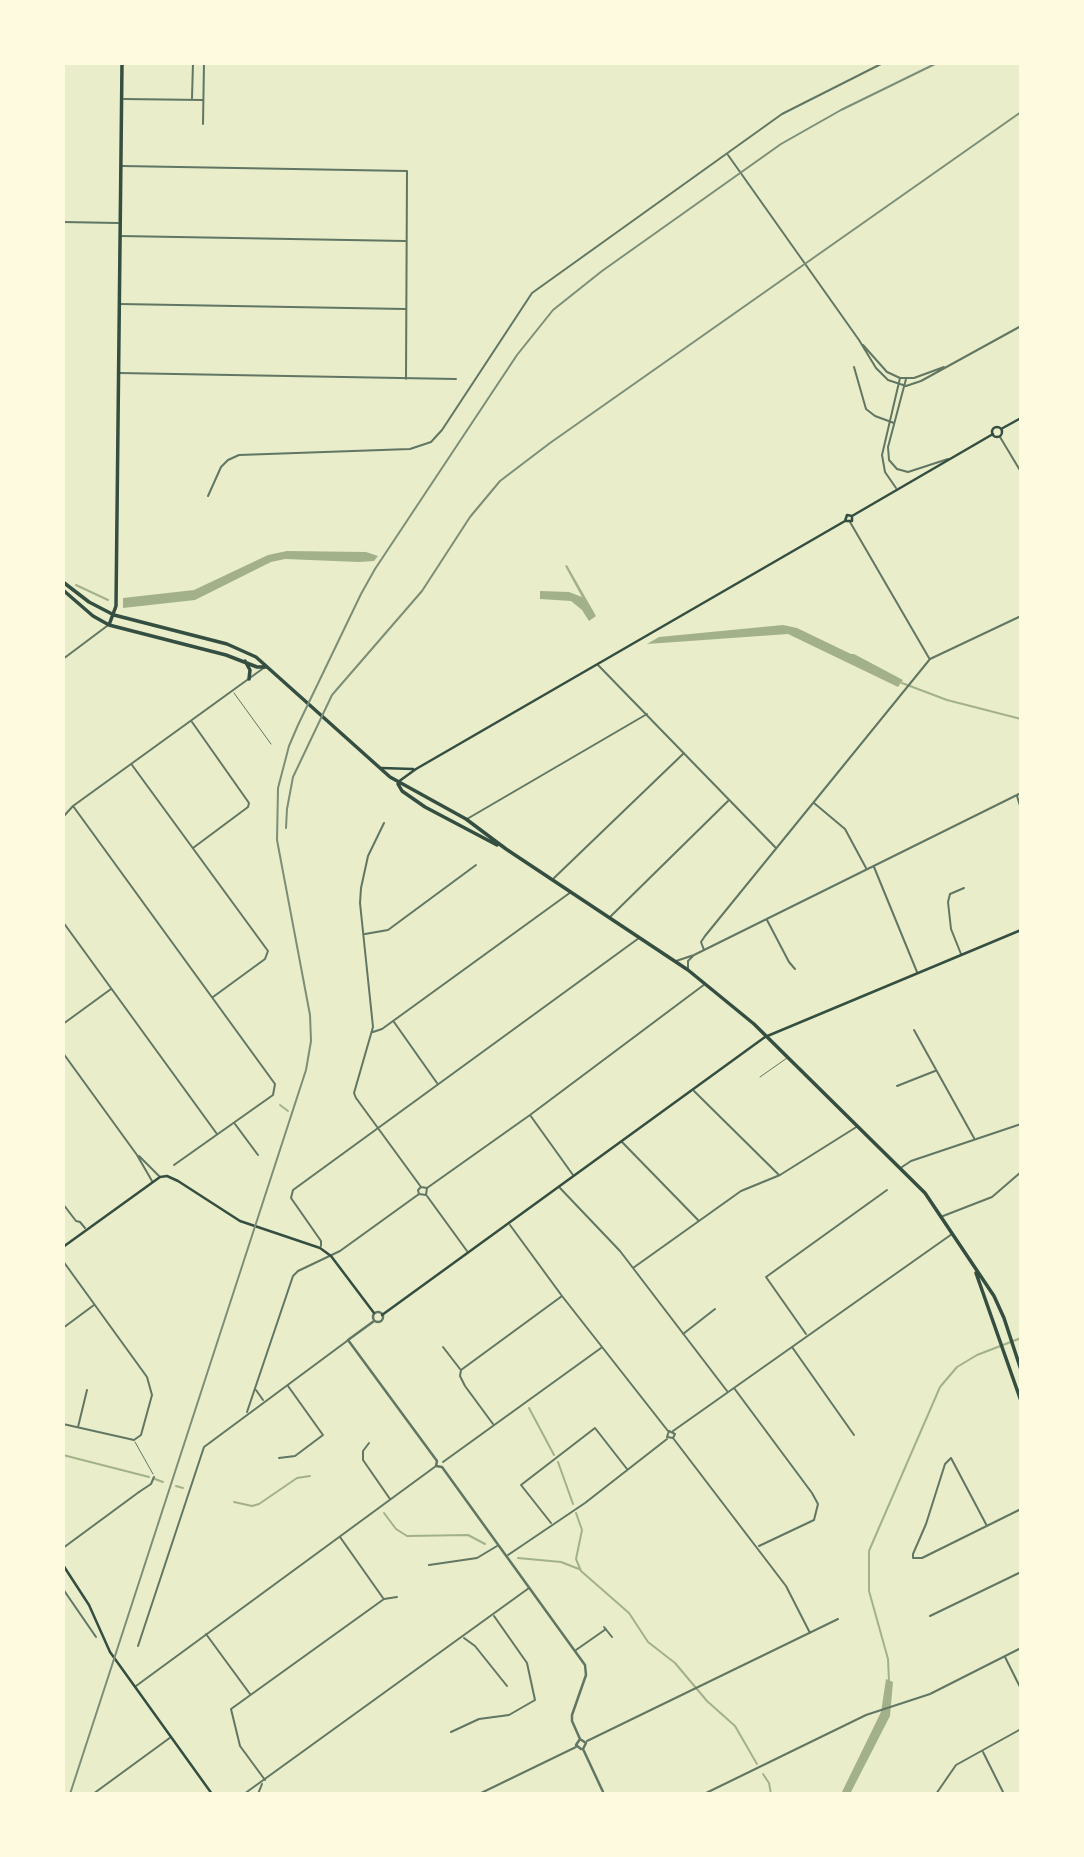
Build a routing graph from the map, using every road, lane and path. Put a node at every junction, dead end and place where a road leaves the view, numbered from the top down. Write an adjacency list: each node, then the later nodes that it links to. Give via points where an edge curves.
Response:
1 (122, 63): 6 (main road)
2 (193, 63): 7 (street)
3 (204, 63): 8 (street)
4 (883, 63): 5 (street)
5 (877, 64): 10 (street, via 800,104)
6 (122, 99): 7 (street); 11 (main road)
7 (192, 99): 8 (street)
8 (204, 100): 9 (street)
9 (203, 124)
10 (727, 153): 19 (street); 38 (street, via 531,293 431,443 239,455 221,467)
11 (121, 166): 13 (main road); 15 (street, via 407,171)
12 (63, 222): 13 (street)
13 (119, 223): 14 (main road)
14 (119, 236): 15 (street); 16 (main road)
15 (406, 241): 17 (street)
16 (118, 304): 17 (street); 22 (main road)
17 (406, 309): 24 (street)
18 (1021, 327): 20 (street)
19 (859, 340): 23 (street, via 887,372); 27 (street, via 879,372)
20 (945, 366): 26 (street); 28 (street)
21 (854, 367): 30 (street, via 864,406)
22 (117, 373): 24 (street); 43 (main road)
23 (900, 378): 26 (street); 27 (street)
24 (406, 379): 25 (street)
25 (456, 379)
26 (906, 379): 28 (street)
27 (899, 385): 28 (street); 30 (street)
28 (906, 386): 31 (street)
29 (1021, 418): 32 (main road)
30 (890, 422): 31 (street); 37 (street, via 882,459)
31 (895, 423): 35 (street, via 888,454 897,469 912,472)
32 (1001, 429): 33 (main road, via 994,428); 34 (main road)
33 (993, 434): 34 (main road); 35 (main road)
34 (1000, 437): 36 (street)
35 (951, 458): 37 (main road)
36 (1021, 472)
37 (897, 489): 39 (main road)
38 (208, 496)
39 (852, 516): 40 (main road); 40 (main road, via 846,516)
40 (848, 522): 47 (street); 49 (main road)
41 (63, 582): 43 (main road)
42 (63, 590): 45 (main road)
43 (114, 615): 45 (main road); 50 (main road, via 233,646)
44 (1021, 616): 47 (street)
45 (109, 625): 46 (street); 48 (main road)
46 (63, 659)
47 (930, 659): 64 (street)
48 (244, 661): 50 (main road); 51 (main road)
49 (598, 665): 53 (street); 59 (main road)
50 (265, 667): 51 (street); 58 (main road)
51 (249, 679): 52 (street)
52 (232, 691): 54 (street); 55 (lane)
53 (648, 714): 56 (street); 68 (street)
54 (192, 721): 57 (street); 70 (street, via 250,803)
55 (271, 744)
56 (684, 752): 63 (street); 76 (street)
57 (132, 765): 65 (street); 70 (street)
58 (378, 768): 59 (main road); 60 (main road)
59 (416, 769): 60 (main road)
60 (397, 783): 68 (main road); 72 (main road, via 433,812)
61 (1021, 793): 62 (street)
62 (1017, 795): 66 (street); 74 (street)
63 (729, 800): 71 (street); 79 (street)
64 (814, 803): 71 (street); 75 (street, via 845,829)
65 (73, 807): 67 (street); 94 (street)
66 (1021, 809)
67 (64, 815)
68 (466, 819): 72 (main road)
69 (384, 822): 83 (street, via 368,856 361,888)
70 (193, 848): 94 (street, via 268,954)
71 (776, 848): 85 (street, via 705,936 701,942)
72 (506, 849): 76 (main road)
73 (476, 865): 83 (street, via 388,930)
74 (873, 866): 75 (street); 91 (street)
75 (867, 869): 80 (street)
76 (552, 880): 78 (main road)
77 (964, 888): 87 (street, via 950,894 948,902 951,929)
78 (571, 892): 79 (main road); 95 (street)
79 (610, 917): 84 (main road)
80 (767, 919): 85 (street); 89 (street)
81 (63, 922): 93 (street)
82 (1021, 930): 87 (main road)
83 (364, 934): 98 (street)
84 (640, 937): 88 (main road); 104 (street)
85 (704, 950): 86 (street)
86 (694, 955): 88 (street); 90 (street)
87 (961, 955): 91 (main road)
88 (675, 961): 90 (main road)
89 (795, 969)
90 (688, 970): 92 (main road)
91 (918, 973): 99 (main road)
92 (705, 984): 99 (main road); 107 (street)
93 (111, 989): 96 (street); 112 (street)
94 (212, 998): 108 (street, via 275,1084 273,1095)
95 (393, 1021): 98 (street); 104 (street)
96 (63, 1024)
97 (914, 1030): 102 (street)
98 (372, 1032): 111 (street, via 354,1093)
99 (768, 1036): 101 (main road); 106 (main road)
100 (63, 1053): 115 (street)
101 (789, 1057): 103 (lane); 110 (main road)
102 (937, 1071): 105 (street); 113 (street)
103 (760, 1077)
104 (438, 1084): 111 (street)
105 (897, 1086)
106 (693, 1090): 114 (main road); 120 (street)
107 (530, 1115): 121 (street); 126 (street)
108 (234, 1123): 112 (street); 116 (street)
109 (1021, 1124): 113 (street)
110 (859, 1126): 118 (main road); 120 (street)
111 (377, 1129): 124 (street); 137 (street, via 291,1193 321,1241)
112 (217, 1134): 117 (street)
113 (975, 1139): 118 (street)
114 (622, 1142): 121 (main road); 132 (street)
115 (137, 1155): 122 (street); 123 (street)
116 (258, 1155)
117 (174, 1165)
118 (901, 1168): 131 (main road)
119 (1021, 1172): 131 (street, via 992,1197)
120 (780, 1175): 132 (street, via 741,1191)
121 (574, 1176): 125 (main road)
122 (160, 1177): 123 (main road); 137 (main road, via 178,1181 247,1224)
123 (152, 1183): 134 (main road)
124 (421, 1187): 126 (street); 128 (street)
125 (559, 1187): 133 (main road); 141 (street)
126 (427, 1188): 129 (street)
127 (887, 1190): 151 (street, via 766,1277)
128 (419, 1194): 129 (street); 139 (street)
129 (426, 1195): 138 (street)
130 (63, 1204): 134 (street)
131 (942, 1217): 135 (main road)
132 (699, 1222): 141 (street)
133 (509, 1224): 138 (main road); 143 (street)
134 (88, 1230): 136 (main road)
135 (953, 1234): 142 (main road); 151 (street)
136 (63, 1247)
137 (320, 1248): 139 (main road)
138 (468, 1253): 147 (main road)
139 (331, 1256): 146 (main road); 164 (street, via 293,1276)
140 (63, 1261): 144 (street)
141 (633, 1268): 150 (street)
142 (974, 1268): 156 (main road, via 994,1296); 161 (main road)
143 (562, 1296): 155 (street); 158 (street)
144 (95, 1305): 149 (street); 178 (street, via 151,1387 151,1405 141,1435)
145 (715, 1309): 150 (street)
146 (374, 1313): 147 (street); 148 (street)
147 (382, 1315): 148 (street, via 381,1321)
148 (374, 1321): 152 (street)
149 (63, 1328)
150 (683, 1334): 166 (street)
151 (806, 1335): 153 (street)
152 (348, 1340): 162 (street); 181 (street)
153 (791, 1346): 163 (street); 175 (street)
154 (443, 1347): 158 (street)
155 (602, 1347): 171 (street); 173 (street)
156 (1015, 1350): 157 (main road); 159 (main road)
157 (1021, 1359)
158 (461, 1370): 171 (street, via 465,1385)
159 (1021, 1370)
160 (1021, 1379): 161 (main road)
161 (1018, 1384): 167 (main road)
162 (287, 1385): 168 (street); 180 (street, via 323,1435 295,1457)
163 (733, 1387): 166 (street); 193 (street, via 818,1504 814,1520)
164 (256, 1389): 168 (street); 169 (street)
165 (87, 1390): 172 (street)
166 (727, 1391): 174 (street)
167 (1021, 1401)
168 (264, 1402): 169 (street)
169 (246, 1415): 211 (street, via 204,1447)
170 (63, 1424): 172 (street)
171 (493, 1425): 182 (street)
172 (78, 1428): 178 (street)
173 (668, 1431): 174 (street); 176 (street)
174 (673, 1431): 177 (street)
175 (853, 1435)
176 (668, 1438): 177 (street); 185 (street)
177 (673, 1438): 193 (street)
178 (134, 1440): 186 (lane)
179 (369, 1443): 187 (street, via 363,1460)
180 (279, 1458)
181 (437, 1461): 182 (street); 183 (street)
182 (443, 1462): 184 (street)
183 (436, 1466): 184 (street); 187 (street)
184 (442, 1467): 192 (street)
185 (628, 1470): 189 (street); 189 (street, via 595,1428 521,1485)
186 (154, 1477): 194 (street, via 151,1484)
187 (391, 1499): 191 (street)
188 (1021, 1509): 190 (street)
189 (552, 1524): 195 (street)
190 (987, 1526): 190 (street, via 922,1558 914,1558 945,1464 951,1458)
191 (340, 1536): 202 (street); 206 (street)
192 (498, 1545): 195 (street); 197 (street, via 477,1558)
193 (757, 1547): 207 (street, via 786,1586)
194 (63, 1548)
195 (506, 1556): 199 (street)
196 (63, 1565): 215 (main road, via 89,1605 110,1652)
197 (429, 1565)
198 (1021, 1572): 204 (street)
199 (530, 1588): 203 (street); 213 (street)
200 (63, 1589): 208 (street)
201 (397, 1597): 202 (street)
202 (384, 1599): 218 (street)
203 (493, 1615): 209 (street); 220 (street, via 527,1663 536,1700 509,1715 474,1720)
204 (930, 1616)
205 (838, 1619): 207 (street)
206 (206, 1634): 215 (street); 218 (street)
207 (811, 1634): 223 (street)
208 (96, 1637)
209 (463, 1637): 216 (street); 227 (street)
210 (612, 1637): 213 (street, via 605,1628)
211 (138, 1646)
212 (1021, 1648): 214 (street)
213 (575, 1651): 222 (street, via 587,1671 572,1715)
214 (1005, 1657): 217 (street); 234 (street)
215 (135, 1686): 221 (main road)
216 (507, 1686)
217 (1021, 1689)
218 (251, 1695): 227 (street, via 231,1709 240,1746)
219 (1021, 1729): 226 (street)
220 (451, 1732)
221 (171, 1737): 229 (street); 230 (main road)
222 (580, 1739): 223 (street); 224 (street)
223 (586, 1742): 225 (street)
224 (577, 1746): 225 (street); 232 (street)
225 (583, 1749): 233 (street)
226 (982, 1751): 235 (street, via 956,1765); 236 (street)
227 (265, 1781): 228 (street); 231 (street)
228 (247, 1793)
229 (93, 1794)
230 (214, 1794)
231 (258, 1794)
232 (480, 1794)
233 (604, 1794)
234 (704, 1794)
235 (936, 1794)
236 (1004, 1794)

